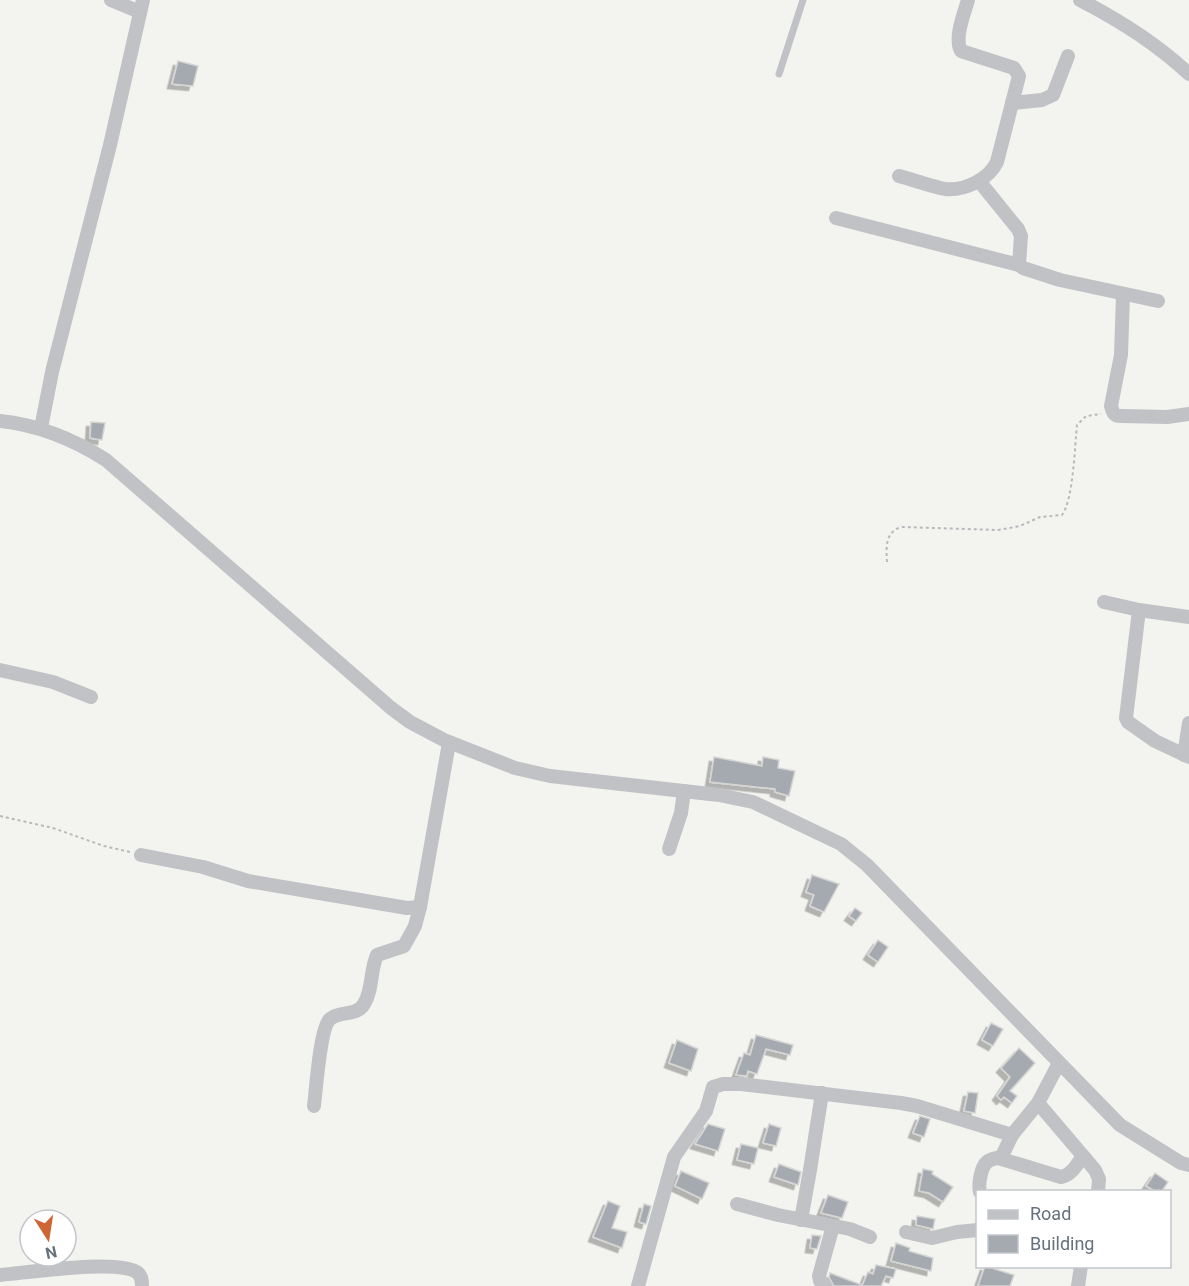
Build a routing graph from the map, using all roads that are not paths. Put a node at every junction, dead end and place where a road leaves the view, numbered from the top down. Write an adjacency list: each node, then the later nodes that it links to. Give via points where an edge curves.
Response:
1 (111, 0): 5 (street)
2 (803, 0): 8 (lane)
3 (968, 0): 9 (street, via 959,47 1018,72)
4 (1080, 0): 7 (street, via 1132,30)
5 (141, 6): 18 (street)
6 (1068, 56): 9 (street, via 1053,95)
7 (1189, 74)
8 (779, 75)
9 (1012, 103): 11 (street, via 997,162)
10 (899, 176): 11 (street, via 946,189)
11 (979, 181): 13 (street, via 1018,229)
12 (836, 218): 13 (street)
13 (1019, 265): 14 (street, via 1060,280)
14 (1124, 295): 15 (street); 16 (street, via 1113,412 1116,416)
15 (1158, 301)
16 (1189, 414)
17 (0, 421): 18 (street)
18 (41, 428): 25 (street, via 106,460 391,708)
19 (1104, 602): 20 (street)
20 (1139, 610): 21 (street); 26 (street, via 1126,718 1155,741)
21 (1189, 617)
22 (0, 670): 23 (street, via 53,682)
23 (91, 697)
24 (1189, 723): 26 (street)
25 (448, 748): 27 (street, via 550,776); 30 (street)
26 (1186, 756)
27 (684, 791): 28 (street); 31 (street, via 753,802 841,844 867,865)
28 (669, 849)
29 (141, 855): 30 (street, via 203,867 255,883)
30 (420, 908): 34 (street, via 404,946 377,955 361,1008 334,1016 327,1023)
31 (1059, 1063): 33 (street); 38 (street, via 1120,1125)
32 (822, 1093): 35 (street, via 917,1106); 42 (street); 50 (street, via 741,1084 713,1087 706,1111 674,1157)
33 (1038, 1103): 35 (street); 36 (street)
34 (314, 1106)
35 (1012, 1135): 37 (street)
36 (1083, 1155): 37 (street, via 1072,1172 1061,1177); 40 (street, via 1099,1179)
37 (998, 1158): 39 (street, via 984,1166)
38 (1189, 1165)
39 (980, 1190)
40 (1098, 1190)
41 (737, 1204): 42 (street)
42 (801, 1220): 43 (street)
43 (833, 1226): 46 (street); 51 (street, via 819,1276)
44 (976, 1230): 45 (street, via 932,1238)
45 (906, 1232)
46 (870, 1237)
47 (1081, 1268): 52 (street)
48 (4, 1279): 49 (street, via 74,1267 127,1269 137,1272)
49 (142, 1286)
50 (638, 1286)
51 (825, 1286)
52 (1078, 1286)

